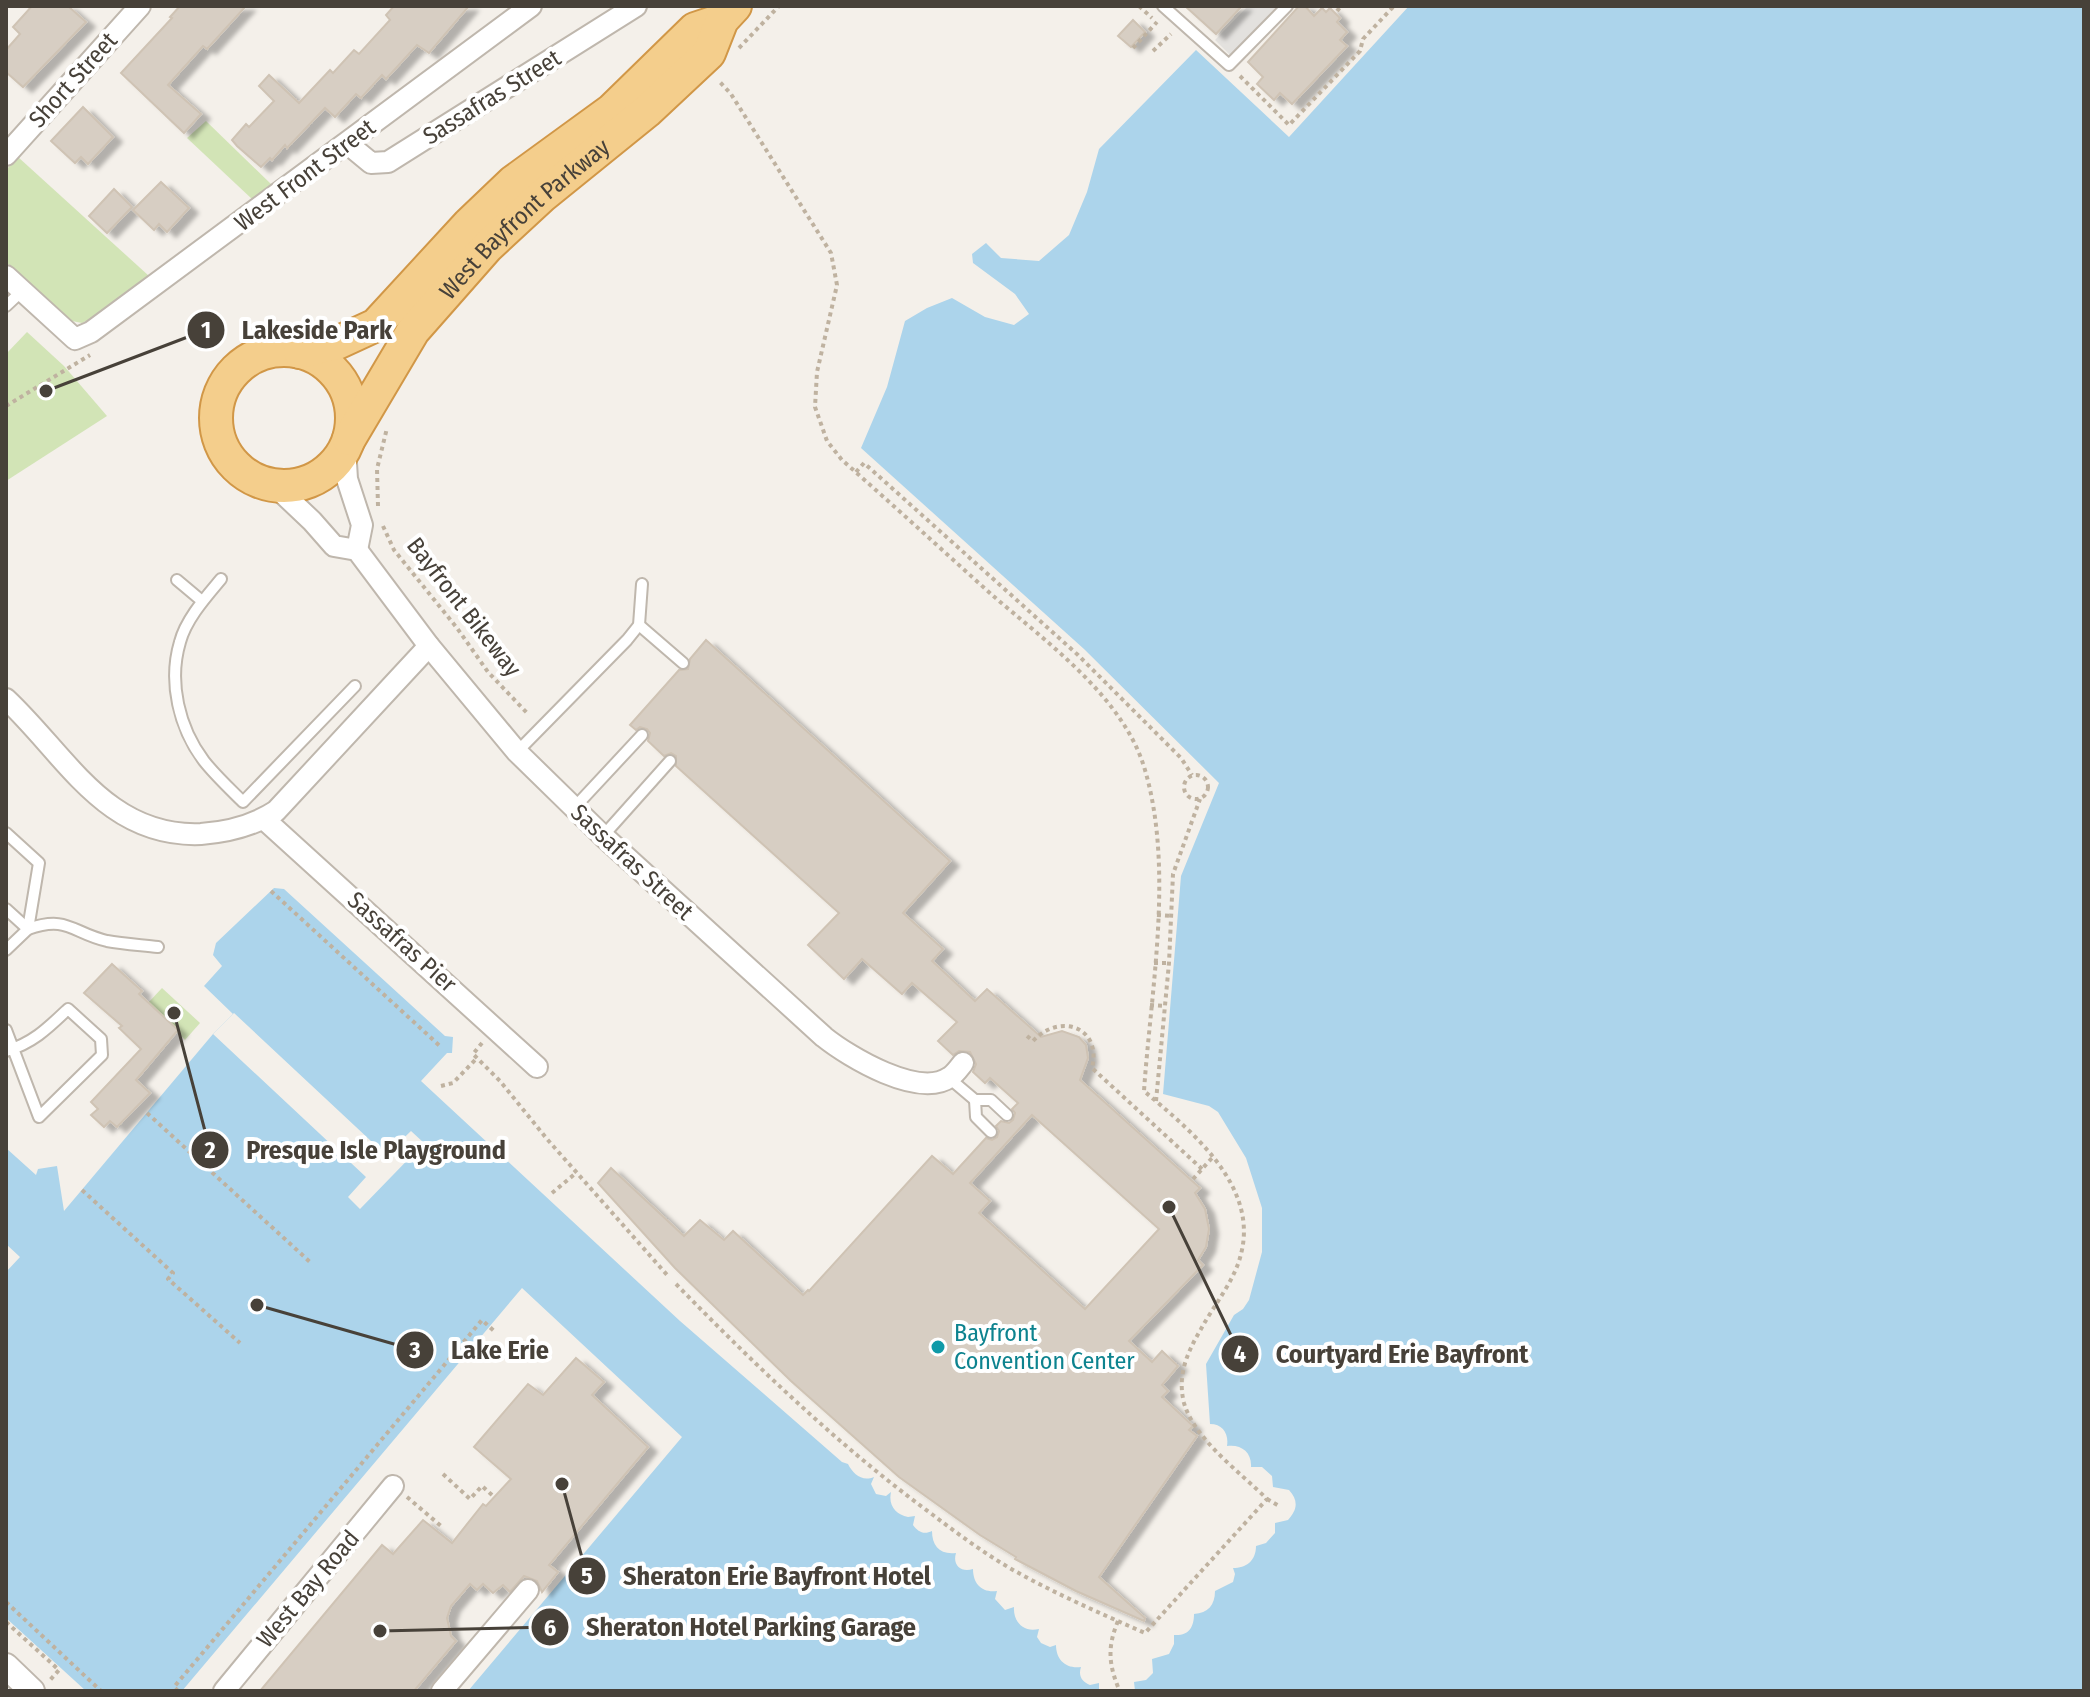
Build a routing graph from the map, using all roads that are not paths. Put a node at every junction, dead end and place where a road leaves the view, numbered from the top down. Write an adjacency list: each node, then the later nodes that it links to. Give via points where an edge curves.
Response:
1 (140, 6): 8 (street, Short Street)
2 (531, 6): 7 (street, West Front Street)
3 (636, 6): 7 (street, Sassafras Street, via 388,162 371,163)
4 (1163, 6): 5 (lane, via 1229,65)
5 (1287, 6)
6 (729, 13): 12 (highway, West Bayfront Parkway, via 695,29 612,110 513,182 376,325); 13 (highway, West Bayfront Parkway, via 709,53 487,247 413,331)
7 (348, 144): 10 (street, West Front Street, via 108,321 75,339)
8 (6, 155)
9 (6, 276): 10 (street)
10 (22, 291): 11 (lane)
11 (6, 306)
12 (300, 352): 13 (highway, via 332,369 343,385 352,421); 14 (highway, via 263,353 247,361 222,388 216,405 219,442 228,458 256,481)
13 (347, 443): 14 (highway, via 328,470 312,480); 15 (street, via 347,479 362,525)
14 (275, 486): 15 (street, Sassafras Street, via 334,546)
15 (357, 550): 21 (street, Sassafras Street)
16 (221, 579): 19 (lane)
17 (177, 580): 19 (lane)
18 (642, 584): 20 (lane)
19 (202, 601): 23 (lane, via 180,640 175,684 184,726 204,760 243,802)
20 (639, 625): 22 (lane); 26 (lane)
21 (429, 646): 26 (street, Sassafras Street); 29 (street, via 288,800)
22 (683, 663)
23 (355, 686)
24 (6, 699): 29 (street, via 93,792 137,822 190,834 218,833)
25 (642, 735): 28 (lane)
26 (517, 752): 28 (street, Sassafras Street)
27 (670, 761): 31 (lane)
28 (574, 808): 31 (street, Sassafras Street)
29 (264, 819): 38 (street, Sassafras Pier)
30 (6, 833): 33 (lane, via 39,863)
31 (603, 836): 39 (street, Sassafras Street, via 836,1047 858,1061 916,1082 935,1082)
32 (6, 909): 33 (lane)
33 (28, 929): 34 (lane, via 67,924 106,940); 35 (lane)
34 (158, 947)
35 (6, 950)
36 (6, 1030): 37 (lane)
37 (10, 1050): 37 (lane, via 36,1039 68,1009 101,1039 102,1055 39,1117)
38 (537, 1067)
39 (956, 1071): 40 (lane)
40 (975, 1100): 41 (lane, via 991,1100); 42 (lane, via 976,1117)
41 (1007, 1115)
42 (991, 1132)
43 (400, 1492): 47 (street, West Bay Road)
44 (528, 1590): 48 (street)
45 (6, 1666): 46 (street)
46 (40, 1686)
47 (224, 1691)
48 (442, 1691)

